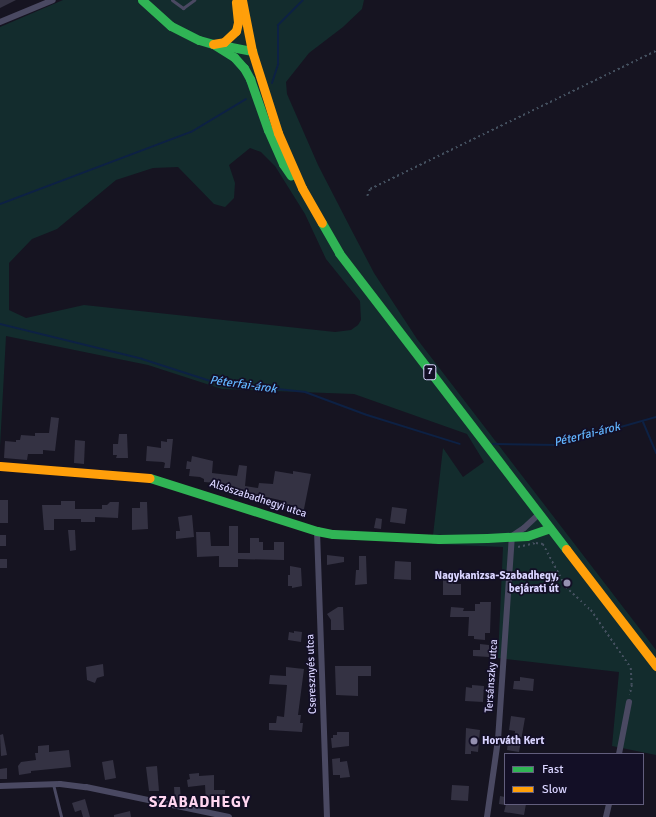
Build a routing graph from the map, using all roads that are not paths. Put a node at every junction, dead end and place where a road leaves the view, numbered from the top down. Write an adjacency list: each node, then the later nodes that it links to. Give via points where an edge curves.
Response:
1 (53, 0): 7 (street)
2 (142, 0): 8 (main road, via 171,26)
3 (194, 0): 6 (lane, via 183,8)
4 (236, 0): 8 (main road, via 236,31 224,42)
5 (242, 0): 9 (main road, 7)
6 (174, 1)
7 (0, 22)
8 (213, 44): 9 (main road); 10 (main road, via 244,68 283,164)
9 (252, 51): 10 (main road, 7, via 278,133)
10 (302, 188): 12 (main road, 7, via 339,253)
11 (0, 466): 14 (main road, Alsószabadhegyi utca, via 151,478)
12 (539, 514): 13 (main road, 7); 15 (street)
13 (550, 528): 15 (main road, Alsószabadhegyi utca, via 527,536); 16 (main road, 7)
14 (317, 531): 15 (main road, Alsószabadhegyi utca, via 439,539); 24 (street, Cseresznyés utca)
15 (512, 536): 25 (street, Tersánszky utca, via 498,740)
16 (656, 666)
17 (629, 702): 18 (street)
18 (619, 753)
19 (53, 784): 20 (street); 22 (lane); 23 (street, via 86,787)
20 (0, 786)
21 (609, 805): 26 (street)
22 (61, 817)
23 (229, 817)
24 (327, 817)
25 (487, 817)
26 (606, 817)

